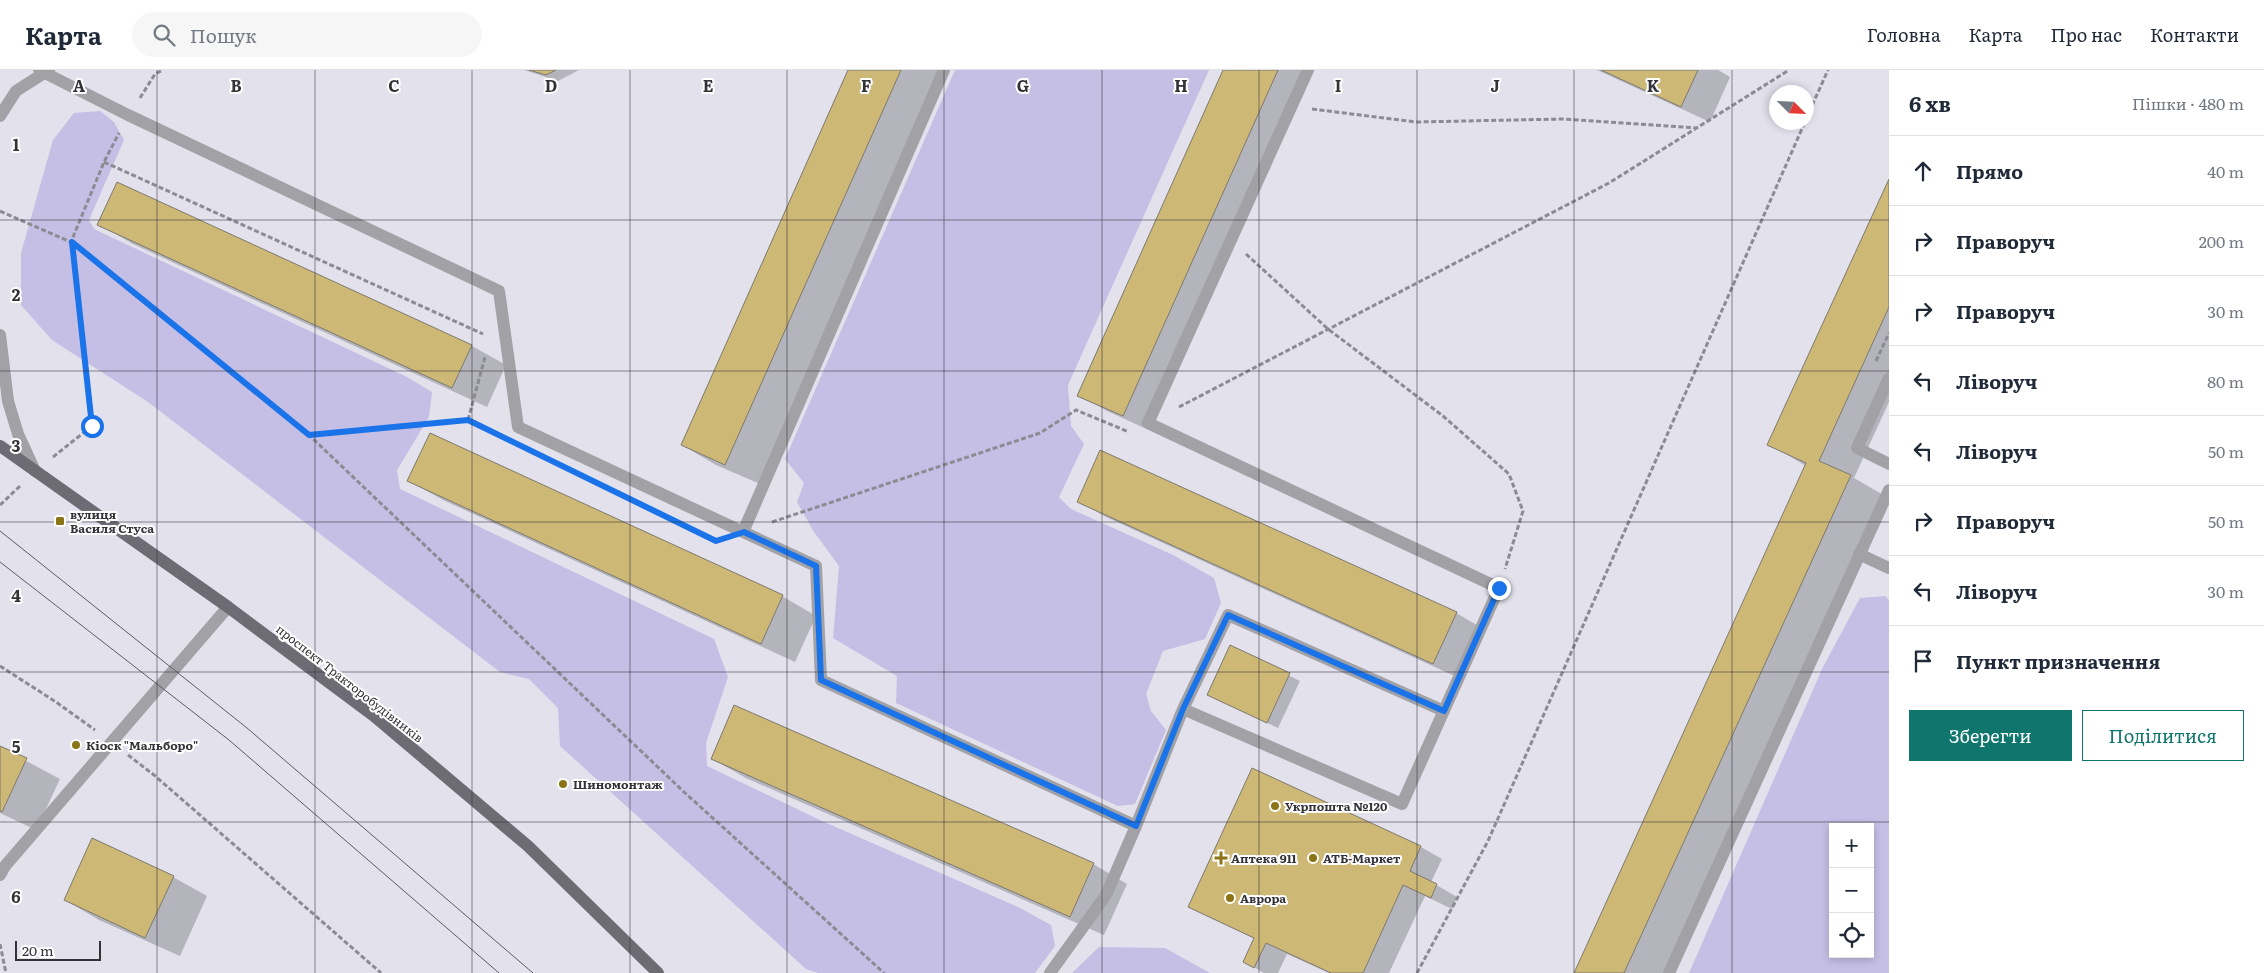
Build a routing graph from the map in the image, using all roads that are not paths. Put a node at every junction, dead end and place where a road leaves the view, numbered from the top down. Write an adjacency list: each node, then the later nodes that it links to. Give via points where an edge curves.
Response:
1 (944, 70): 11 (street)
2 (1308, 70): 16 (street, via 1148,423 1499,588)
3 (44, 71): 4 (street, via 16,91); 11 (street, via 128,115 499,291 518,427)
4 (0, 116)
5 (0, 335): 9 (street, via 8,401 18,434)
6 (1889, 378): 8 (street, via 1856,448)
7 (0, 446): 9 (main road, проспект Тракторобудівників)
8 (1889, 464)
9 (36, 471): 14 (main road, проспект Тракторобудівників)
10 (1889, 490): 12 (street)
11 (744, 532): 17 (street, via 816,566 821,680)
12 (1859, 554): 13 (street); 21 (street)
13 (1889, 568)
14 (228, 607): 18 (street); 19 (main road, проспект Тракторобудівників, via 374,716 513,834)
15 (1183, 709): 16 (street, via 1228,615); 16 (street, via 1402,804); 17 (street)
16 (1444, 711)
17 (1136, 826): 20 (street, via 1106,895)
18 (2, 868)
19 (658, 973)
20 (1050, 973)
21 (1669, 973)

